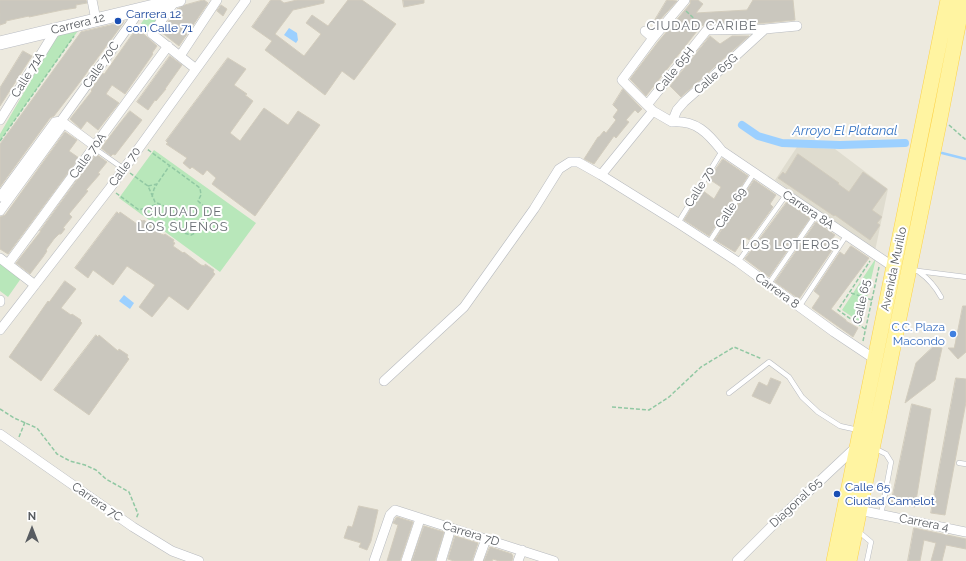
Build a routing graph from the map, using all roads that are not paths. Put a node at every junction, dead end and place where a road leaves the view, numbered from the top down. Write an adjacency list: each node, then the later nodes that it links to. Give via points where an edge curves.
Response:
1 (92, 0): 9 (street)
2 (177, 0): 8 (main road, Carrera 12); 16 (street, via 152,34)
3 (217, 0): 17 (street)
4 (246, 0): 18 (street, Calle 70)
5 (948, 0): 38 (main road, Avenida Murillo)
6 (963, 0): 38 (main road, Avenida Murillo)
7 (682, 3): 14 (street)
8 (141, 9): 9 (main road, Carrera 12); 21 (street, Calle 70C)
9 (90, 21): 12 (main road, Carrera 12)
10 (797, 26): 11 (street)
11 (765, 29): 19 (street, Calle 65H, via 707,30); 22 (street, Calle 65G, via 684,102)
12 (56, 30): 15 (main road, Carrera 12); 20 (street, Calle 71A)
13 (645, 31): 14 (street)
14 (653, 38): 19 (street, via 622,80)
15 (0, 43)
16 (168, 46): 17 (street); 23 (street, Calle 70A)
17 (180, 56): 18 (street)
18 (196, 69): 25 (street, Calle 70)
19 (650, 108): 22 (street); 27 (street, Calle 65H)
20 (0, 120)
21 (61, 121): 23 (street); 29 (street, Calle 70C, via 56,122); 30 (street, Calle 70C, via 61,127)
22 (672, 122): 24 (street, Carrera 8A, via 692,124 702,130)
23 (95, 147): 25 (lane); 37 (street, Calle 70A)
24 (722, 151): 26 (street, Carrera 8A); 32 (lane, Calle 70)
25 (124, 169): 40 (street, Calle 70)
26 (754, 173): 28 (street, Carrera 8A); 34 (lane, Calle 69)
27 (602, 175): 32 (street, Carrera 8); 46 (street, Carrera 8, via 578,162 570,162 559,169 534,209 464,306)
28 (786, 195): 31 (street, Carrera 8A); 36 (lane)
29 (0, 197)
30 (0, 211)
31 (816, 215): 33 (street, Carrera 8A); 41 (lane)
32 (678, 223): 34 (street, Carrera 8)
33 (846, 236): 38 (street, Carrera 8A, via 877,257); 43 (lane)
34 (708, 244): 36 (street, Carrera 8)
35 (0, 258): 37 (street)
36 (738, 262): 41 (street, Carrera 8)
37 (8, 264): 40 (street)
38 (907, 269): 39 (lane); 42 (lane, via 929,279); 45 (main road, Avenida Murillo); 51 (main road, Avenida Murillo)
39 (966, 276)
40 (35, 285): 44 (street, Calle 70)
41 (768, 285): 43 (street, Carrera 8)
42 (941, 297)
43 (799, 307): 45 (street, Carrera 8)
44 (0, 330)
45 (876, 360): 48 (main road, Avenida Murillo)
46 (384, 381)
47 (729, 393): 48 (lane, via 769,362 789,377 802,397 818,412 840,426)
48 (860, 430): 50 (main road, Avenida Murillo)
49 (0, 434): 62 (street, Carrera 7C, via 133,527 172,551)
50 (857, 446): 69 (street, Diagonal 65); 70 (main road, Avenida Murillo)
51 (872, 447): 54 (main road, Avenida Murillo); 55 (lane, via 886,454 891,462)
52 (959, 463): 53 (lane)
53 (966, 464)
54 (859, 510): 55 (street, Carrera 4); 58 (main road, Avenida Murillo)
55 (881, 515): 59 (street, Carrera 4, via 947,524)
56 (420, 519): 57 (street, Carrera 7D); 63 (street, Carrera 7D, via 393,511); 64 (street)
57 (451, 528): 60 (street, Carrera 7D); 65 (street)
58 (855, 529): 71 (main road, Avenida Murillo); 72 (lane, via 871,542)
59 (966, 532)
60 (486, 539): 61 (street, Carrera 7D); 66 (street)
61 (522, 550): 67 (street); 68 (street, Carrera 7D)
62 (199, 561)
63 (374, 561)
64 (406, 561)
65 (441, 561)
66 (478, 561)
67 (518, 561)
68 (551, 561)
69 (737, 561)
70 (834, 561)
71 (849, 561)
72 (867, 561)

